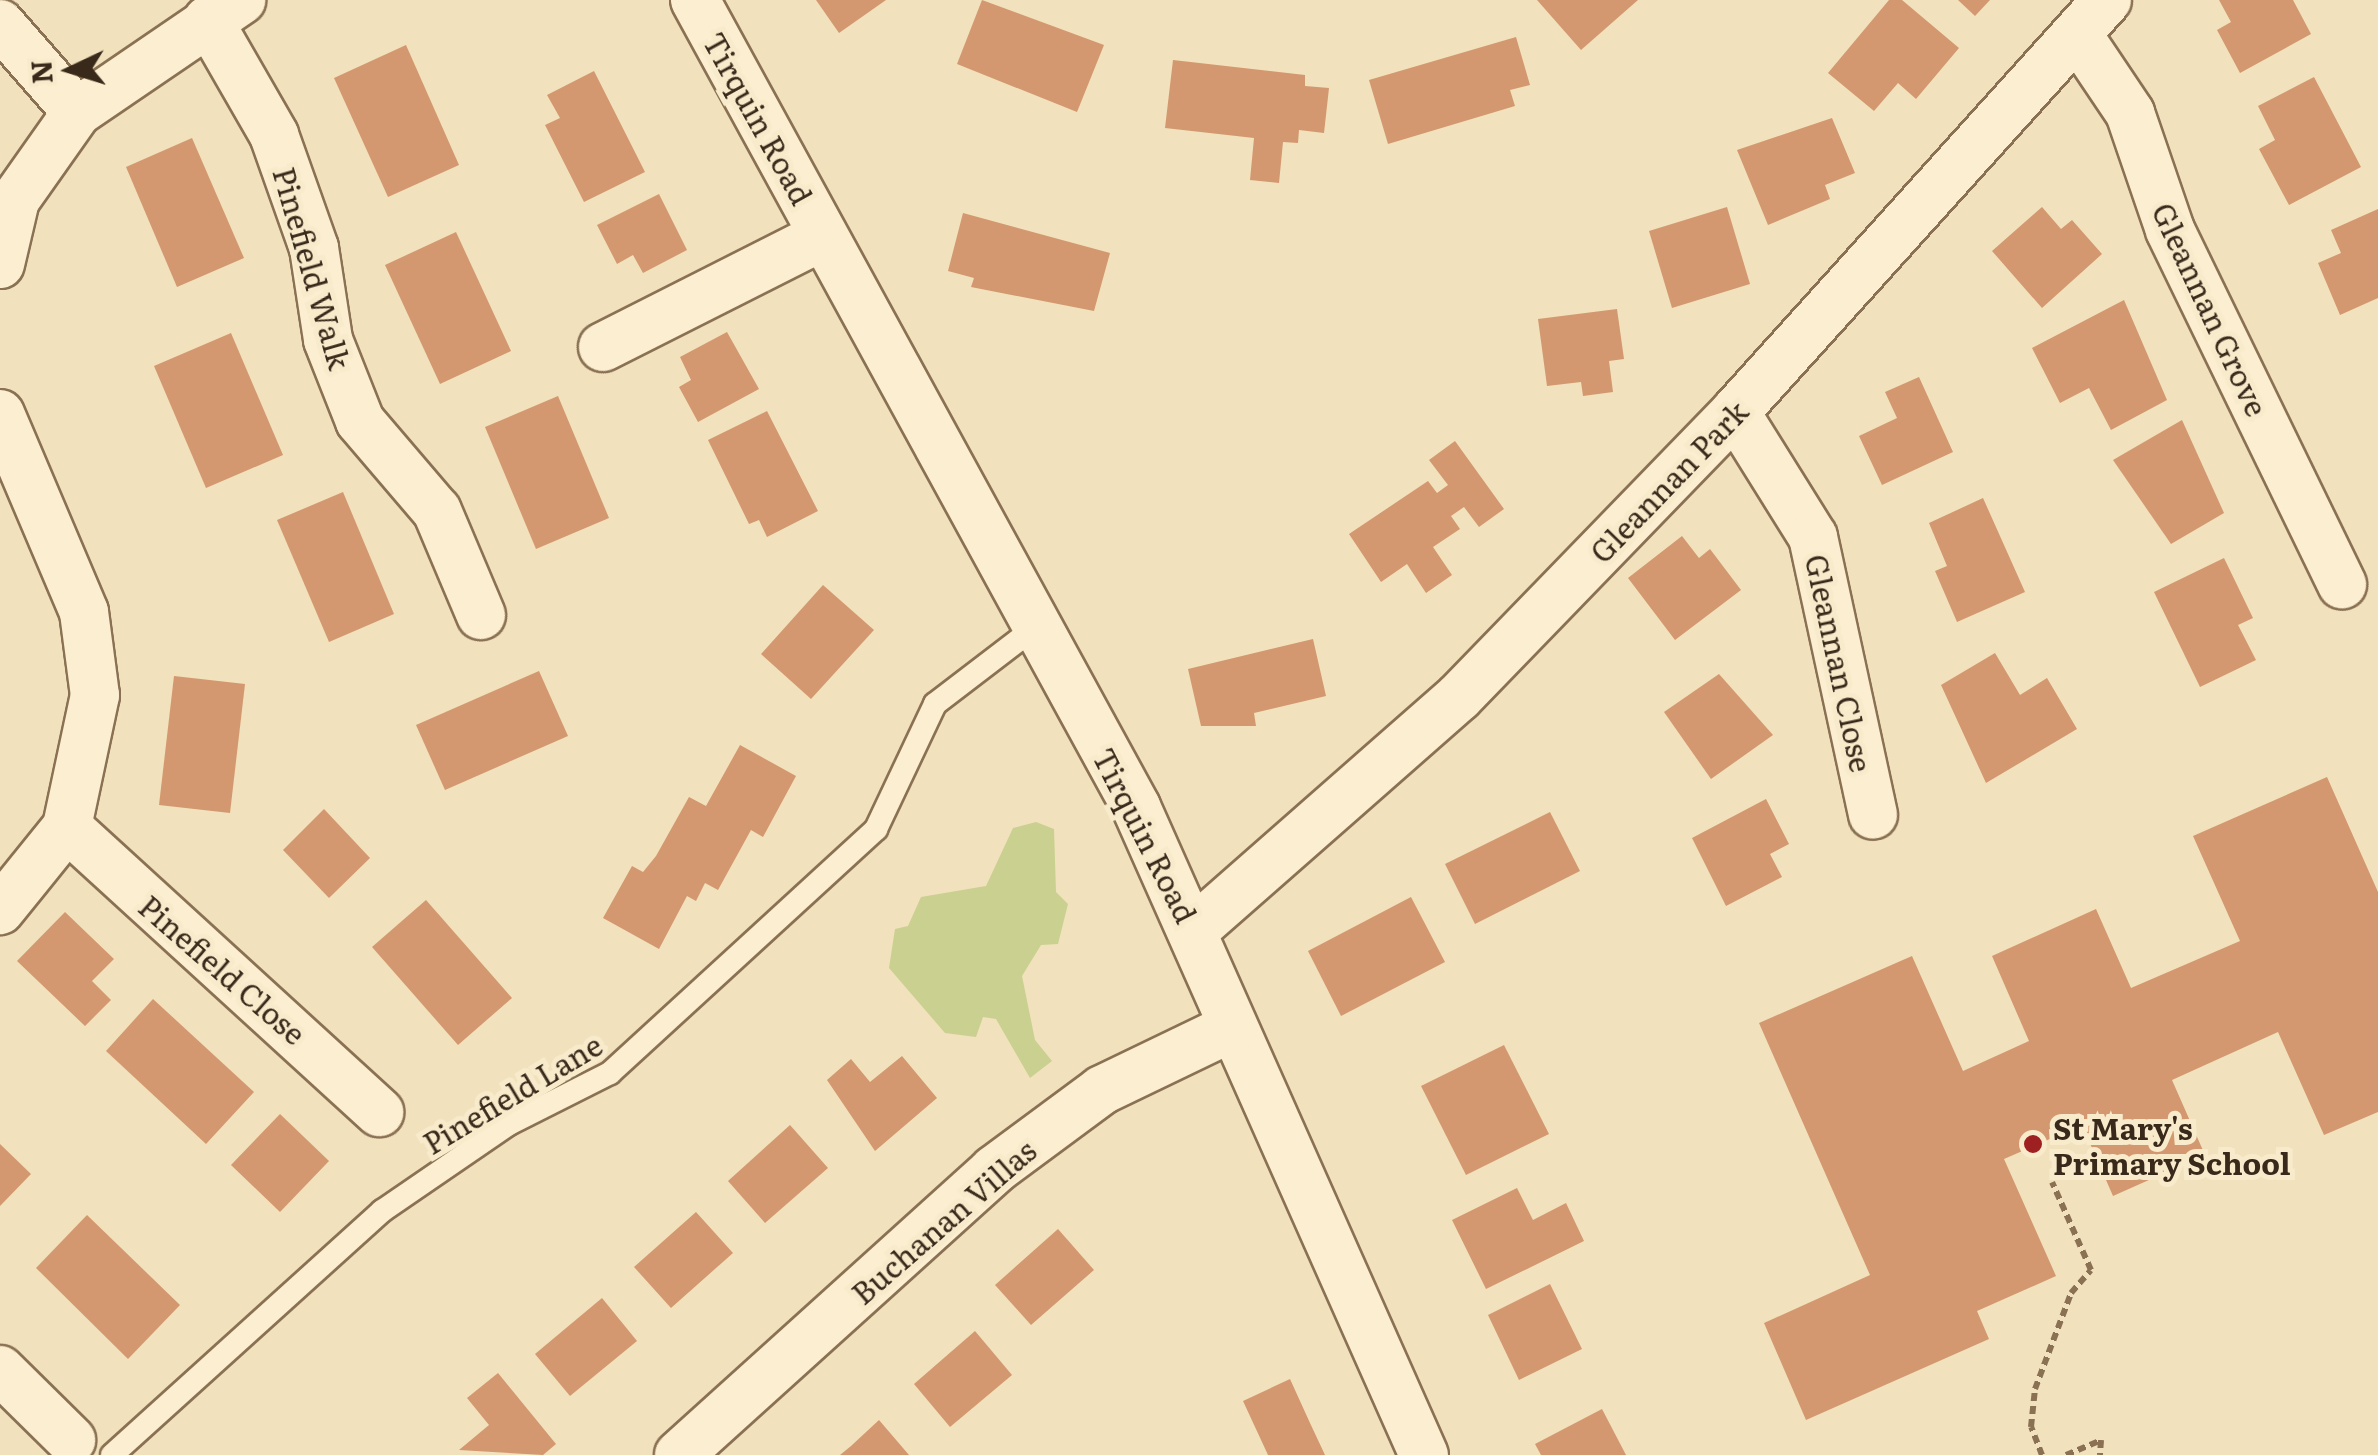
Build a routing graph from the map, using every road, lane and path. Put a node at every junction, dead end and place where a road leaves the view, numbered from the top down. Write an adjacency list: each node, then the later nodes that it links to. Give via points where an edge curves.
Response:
1 (695, 0): 6 (street, Tirquin Road)
2 (225, 10): 5 (street); 12 (street, Pinefield Walk, via 314,248 328,340 360,421 438,511)
3 (2093, 18): 9 (street, Gleannan Park); 11 (street, Gleannan Grove, via 2170,230)
4 (0, 24): 5 (street)
5 (76, 112): 7 (street, via 15,200)
6 (824, 236): 8 (street, Tirquin Road); 13 (street, Tirquin Road)
7 (0, 264)
8 (603, 347)
9 (1735, 412): 14 (street, Gleannan Close, via 1813,537); 17 (street, Gleannan Park, via 1459,697)
10 (4, 435): 15 (street, via 84,612 95,695)
11 (2342, 584)
12 (481, 615)
13 (1034, 628): 17 (street, Tirquin Road); 22 (lane, Pinefield Lane, via 935,704 876,829 610,1073 509,1124 382,1211)
14 (1873, 815)
15 (66, 827): 16 (street); 19 (street, Pinefield Close)
16 (0, 910)
17 (1195, 929): 18 (street, Tirquin Road)
18 (1233, 1028): 23 (street, Buchanan Villas, via 1102,1090 994,1170); 24 (street, Tirquin Road)
19 (379, 1112)
20 (2052, 1182): 25 (path, via 2091,1270 2072,1293 2034,1389 2030,1427)
21 (0, 1370): 22 (street)
22 (92, 1448)
23 (680, 1455)
24 (1424, 1455)
25 (2042, 1455)
26 (2066, 1455): 27 (path, via 2100,1440)
27 (2100, 1455)

